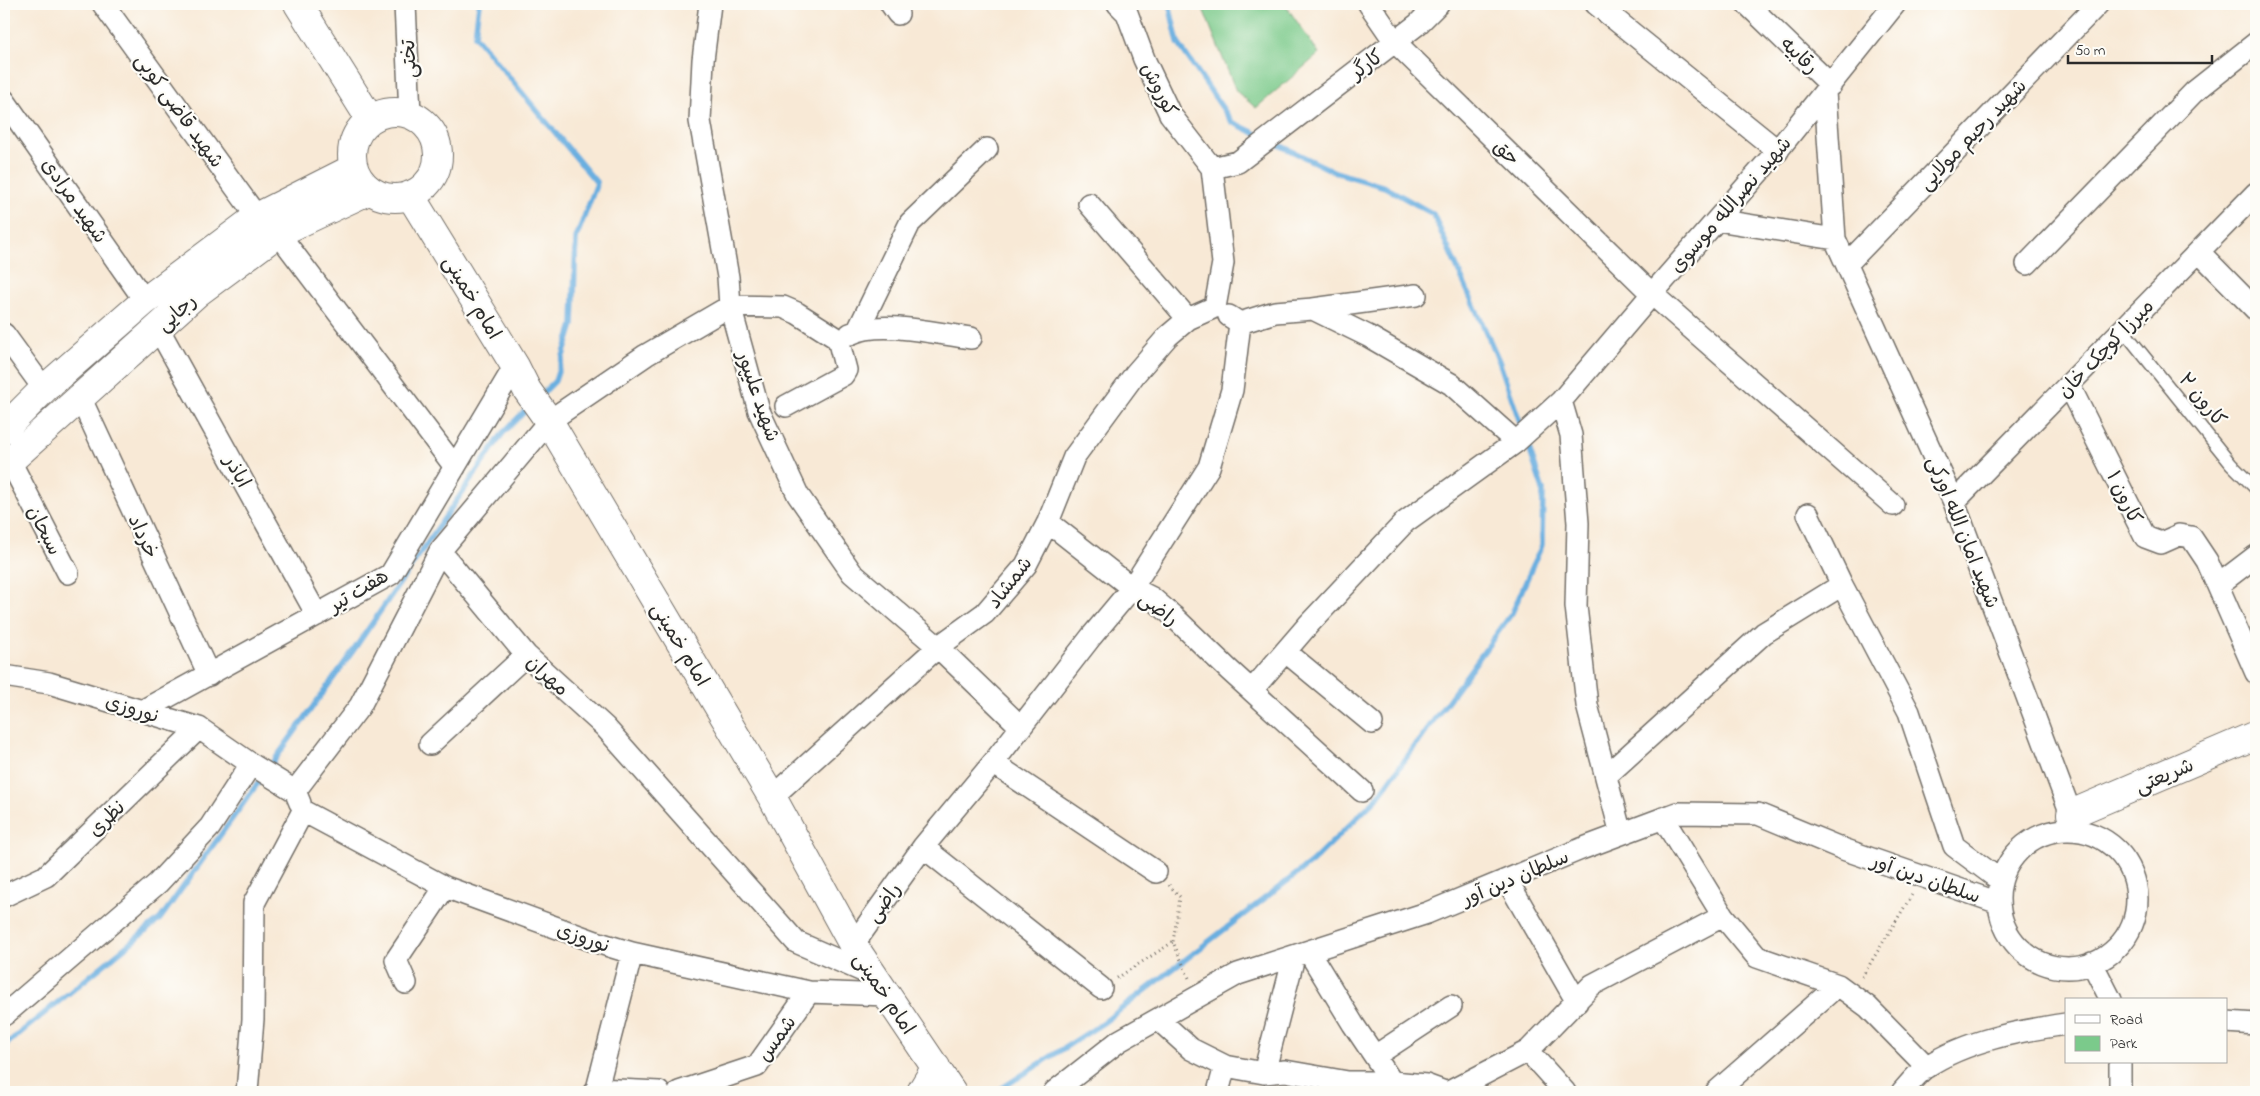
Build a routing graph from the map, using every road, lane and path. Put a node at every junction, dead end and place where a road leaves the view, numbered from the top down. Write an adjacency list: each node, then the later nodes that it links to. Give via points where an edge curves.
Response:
1 (103, 4): 27 (street, شهید قاضی کوبی)
2 (298, 4): 17 (main road)
3 (405, 4): 16 (street, تختی)
4 (710, 4): 35 (street, شهید علیپور, via 700,121 728,277)
5 (1369, 4): 12 (street, حق)
6 (1438, 4): 12 (street, کارگر)
7 (1596, 4): 19 (street)
8 (1747, 4): 14 (street, رقابیه)
9 (1896, 4): 14 (street, شهید نصرالله موسوی)
10 (2098, 4): 30 (street, شهید رحیم مولایی)
11 (1124, 7): 21 (street, کوروش, via 1170,114)
12 (1395, 42): 21 (street, کارگر, via 1238,162); 32 (street, حق)
13 (2256, 43): 31 (street, via 2194,92)
14 (1828, 88): 19 (street, شهید نصرالله موسوی); 28 (street, شهید امان الله اورکی)
15 (4, 100): 34 (street, شهید مرادی)
16 (410, 114): 17 (main road, via 382,113); 23 (main road, via 432,133 438,147 438,162 423,187)
17 (370, 120): 20 (main road, via 354,141)
18 (988, 150): 42 (street, via 910,223)
19 (1778, 151): 26 (street, شهید نصرالله موسوی)
20 (354, 168): 22 (main road); 27 (main road, رجایی)
21 (1212, 168): 36 (street, via 1223,263)
22 (370, 190): 23 (main road, via 396,198); 27 (main road, رجایی)
23 (410, 195): 47 (main road, امام خمینی)
24 (2256, 195): 29 (street, میرزا کوچک خان)
25 (1089, 204): 39 (street)
26 (1717, 220): 28 (street); 32 (street, شهید نصرالله موسوی)
27 (267, 225): 34 (main road, رجایی); 41 (main road, رجایی); 57 (street, شهید قاضی کوبی)
28 (1836, 239): 30 (street, شهید امان الله اورکی)
29 (2199, 252): 38 (street); 43 (street, میرزا کوچک خان)
30 (1847, 264): 59 (street, شهید امان الله اورکی)
31 (2027, 264)
32 (1652, 294): 51 (street, شهید نصرالله موسوی); 60 (street, حق)
33 (1416, 296): 37 (street)
34 (145, 300): 49 (main road, رجایی)
35 (730, 306): 46 (street, via 783,307); 53 (street); 70 (street, شهید علیپور, via 759,410 798,495 852,572)
36 (1215, 307): 39 (street, شمشاد); 40 (street)
37 (1313, 309): 40 (street, via 1275,312); 55 (street, via 1452,384)
38 (2256, 310)
39 (1188, 319): 62 (street, شمشاد, via 1168,336 1135,374 1074,457)
40 (1240, 323): 68 (street, via 1232,390 1209,467)
41 (158, 328): 50 (main road, رجایی); 69 (street, اباذر)
42 (858, 330): 45 (street, via 887,327); 46 (street)
43 (2123, 330): 48 (street, میرزا کوچک خان); 58 (lane, کارون ۲)
44 (4, 334): 49 (street)
45 (971, 338)
46 (838, 339): 52 (street, via 846,370 843,374)
47 (521, 378): 53 (main road, امام خمینی); 57 (street, هفت تیر)
48 (2069, 385): 59 (street, میرزا کوچک خان); 67 (street, کارون ۱, via 2145,538 2161,543 2179,535 2191,538)
49 (44, 389): 54 (main road, رجایی)
50 (80, 398): 56 (main road, رجایی); 74 (street, خرداد)
51 (1561, 401): 55 (street, شهید نصرالله موسوی); 85 (street, via 1571,435 1578,523 1576,606 1587,705)
52 (786, 406)
53 (546, 416): 63 (street); 88 (main road, امام خمینی)
54 (4, 429)
55 (1516, 442): 71 (street, via 1405,522)
56 (7, 463): 65 (street, سبحان)
57 (455, 467): 69 (street, هفت تیر, via 391,574)
58 (2256, 489)
59 (1954, 502): 91 (street, شهید امان الله اورکی)
60 (1894, 505)
61 (1808, 514): 66 (street)
62 (1048, 522): 68 (street); 70 (street, شمشاد, via 1026,565 985,613)
63 (440, 550): 72 (street, مهران); 86 (street, via 360,706)
64 (2256, 556): 67 (street)
65 (68, 572)
66 (1842, 585): 85 (street, via 1764,633); 97 (street, via 1909,712 1954,846)
67 (2218, 585): 73 (street, کارون ۱)
68 (1132, 588): 76 (street, راضی, via 1152,598); 79 (street, راضی)
69 (317, 615): 74 (street, هفت تیر)
70 (938, 647): 79 (street, شهید علیپور); 88 (street, شمشاد)
71 (1286, 652): 76 (street); 78 (street)
72 (526, 655): 82 (street); 108 (street, مهران, via 604,726 796,942)
73 (2256, 673)
74 (208, 674): 77 (street, هفت تیر)
75 (4, 676): 77 (street, نوروزی, via 49,683)
76 (1252, 690): 87 (street, راضی)
77 (142, 711): 80 (street, نوروزی)
78 (1372, 723)
79 (1022, 727): 83 (street, راضی)
80 (199, 728): 84 (street, نوروزی); 99 (street, نظری, via 46,876)
81 (2256, 735): 91 (main road, شریعتی)
82 (430, 744)
83 (993, 763): 93 (street, راضی); 94 (street)
84 (251, 764): 86 (street, نوروزی); 116 (street, via 210,827 158,883)
85 (1606, 776): 92 (street)
86 (295, 791): 89 (street)
87 (1362, 791)
88 (772, 797): 103 (main road, امام خمینی)
89 (303, 811): 98 (street, نوروزی); 130 (street, via 254,903 253,1020)
90 (1664, 818): 92 (street, سلطان دین آور); 95 (street, سلطان دین آور, via 1677,813 1758,814); 101 (street)
91 (2076, 822): 97 (street, via 2063,830 2031,840 2017,852); 106 (street, via 2113,845 2134,875 2137,892 2137,910 2122,943)
92 (1621, 834): 96 (street, سلطان دین آور)
93 (923, 847): 103 (street, راضی); 109 (street)
94 (1156, 872): 102 (path, via 1180,897)
95 (1923, 877): 100 (street, سلطان دین آور); 110 (path)
96 (1507, 880): 105 (street, سلطان دین آور, via 1427,913); 114 (street)
97 (2001, 882): 100 (street)
98 (445, 887): 104 (street, نوروزی); 107 (street, via 396,960)
99 (4, 896)
100 (1999, 903): 106 (street, via 2008,933 2030,956 2060,967)
101 (1723, 916): 110 (street, via 1757,957); 114 (street, via 1592,985)
102 (1173, 942): 109 (path); 112 (path)
103 (853, 945): 108 (main road, امام خمینی)
104 (632, 953): 111 (street, نوروزی); 129 (street)
105 (1302, 954): 112 (street, سلطان دین آور, via 1238,974); 122 (street); 127 (street)
106 (2092, 963): 113 (street)
107 (406, 983)
108 (879, 985): 111 (street, نوروزی); 125 (main road, امام خمینی)
109 (1102, 988)
110 (1844, 990): 126 (street, via 1868,1007); 140 (street)
111 (809, 992): 132 (street, شمس, via 758,1066)
112 (1198, 997): 117 (street, سلطان دین آور)
113 (2110, 998)
114 (1577, 1002): 121 (street)
115 (1451, 1006): 122 (street)
116 (4, 1015)
117 (1159, 1020): 124 (street, via 1191,1049); 135 (street, سلطان دین آور, via 1119,1041)
118 (2228, 1022): 120 (street)
119 (2065, 1024): 126 (street, via 1974,1043)
120 (2256, 1024)
121 (1528, 1051): 138 (street); 139 (street)
122 (1375, 1056): 128 (street)
123 (2120, 1064): 142 (street)
124 (1225, 1066): 127 (street); 136 (street)
125 (936, 1067): 133 (main road); 134 (main road, امام خمینی)
126 (1927, 1067): 141 (street)
127 (1264, 1073): 128 (street, via 1285,1071 1348,1082)
128 (1392, 1082): 137 (street)
129 (596, 1091): 131 (street)
130 (247, 1092)
131 (659, 1092)
132 (679, 1092)
133 (921, 1092)
134 (952, 1092)
135 (1054, 1092)
136 (1218, 1092)
137 (1445, 1092)
138 (1449, 1092)
139 (1564, 1092)
140 (1716, 1092)
141 (1902, 1092)
142 (2120, 1092)

